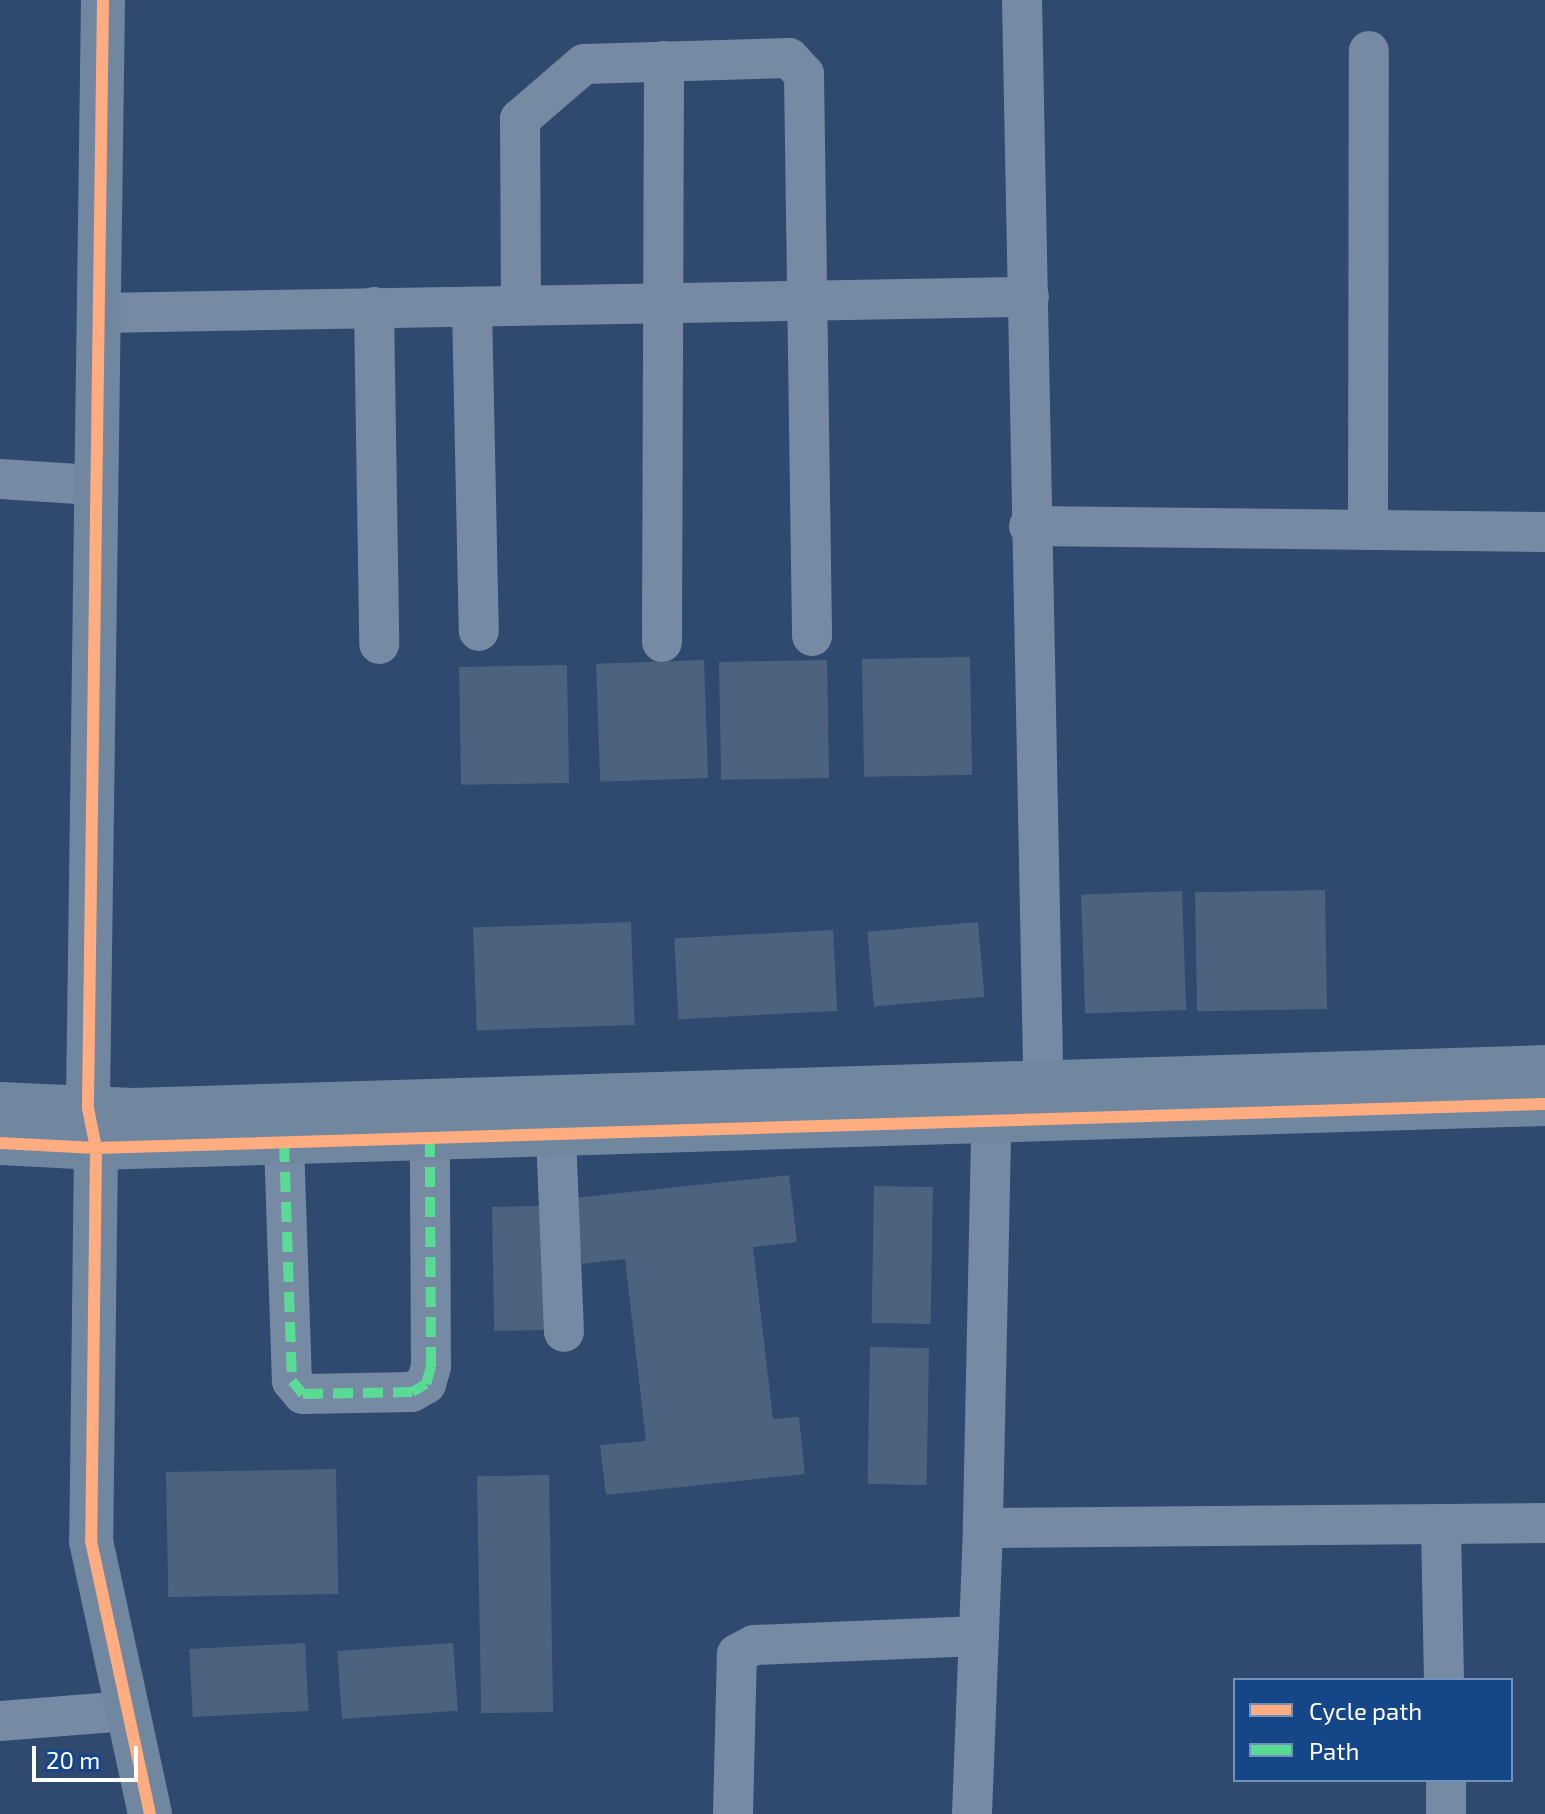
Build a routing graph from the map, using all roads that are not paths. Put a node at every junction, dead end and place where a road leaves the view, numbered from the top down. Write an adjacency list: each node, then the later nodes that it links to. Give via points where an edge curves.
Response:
1 (103, 0): 11 (street)
2 (1022, 0): 6 (street)
3 (1369, 51): 15 (street)
4 (664, 61): 5 (street, via 789,58 804,74); 7 (street); 8 (street, via 584,64 520,119)
5 (809, 297): 6 (street); 7 (street); 18 (street)
6 (1029, 297): 14 (street)
7 (660, 302): 8 (street); 19 (street)
8 (521, 305): 10 (street)
9 (374, 307): 10 (street); 11 (street); 20 (street)
10 (472, 307): 17 (street)
11 (99, 313): 13 (street)
12 (0, 479): 13 (street)
13 (93, 485): 26 (street)
14 (1029, 526): 15 (street); 22 (street)
15 (1368, 530): 16 (street)
16 (1545, 532)
17 (479, 631)
18 (812, 636)
19 (662, 642)
20 (379, 644)
21 (1545, 1067): 22 (street)
22 (1044, 1098): 23 (street); 25 (street)
23 (992, 1102): 26 (street); 27 (street); 34 (street)
24 (0, 1104): 26 (street)
25 (1545, 1104)
26 (92, 1128): 29 (street); 30 (street); 37 (street, via 91,1541)
27 (556, 1134): 28 (street); 31 (street)
28 (430, 1138): 29 (street); 29 (street, via 431,1367 426,1384 412,1392 303,1394 292,1381)
29 (284, 1142)
30 (0, 1143)
31 (564, 1332)
32 (1545, 1523): 33 (street)
33 (1441, 1525): 34 (street); 36 (street)
34 (983, 1528): 35 (street)
35 (979, 1636): 41 (street, via 754,1645 737,1654); 42 (street)
36 (1444, 1678)
37 (127, 1711): 38 (street); 40 (street)
38 (0, 1721)
39 (1446, 1782): 43 (street)
40 (150, 1814)
41 (733, 1814)
42 (972, 1814)
43 (1446, 1814)

